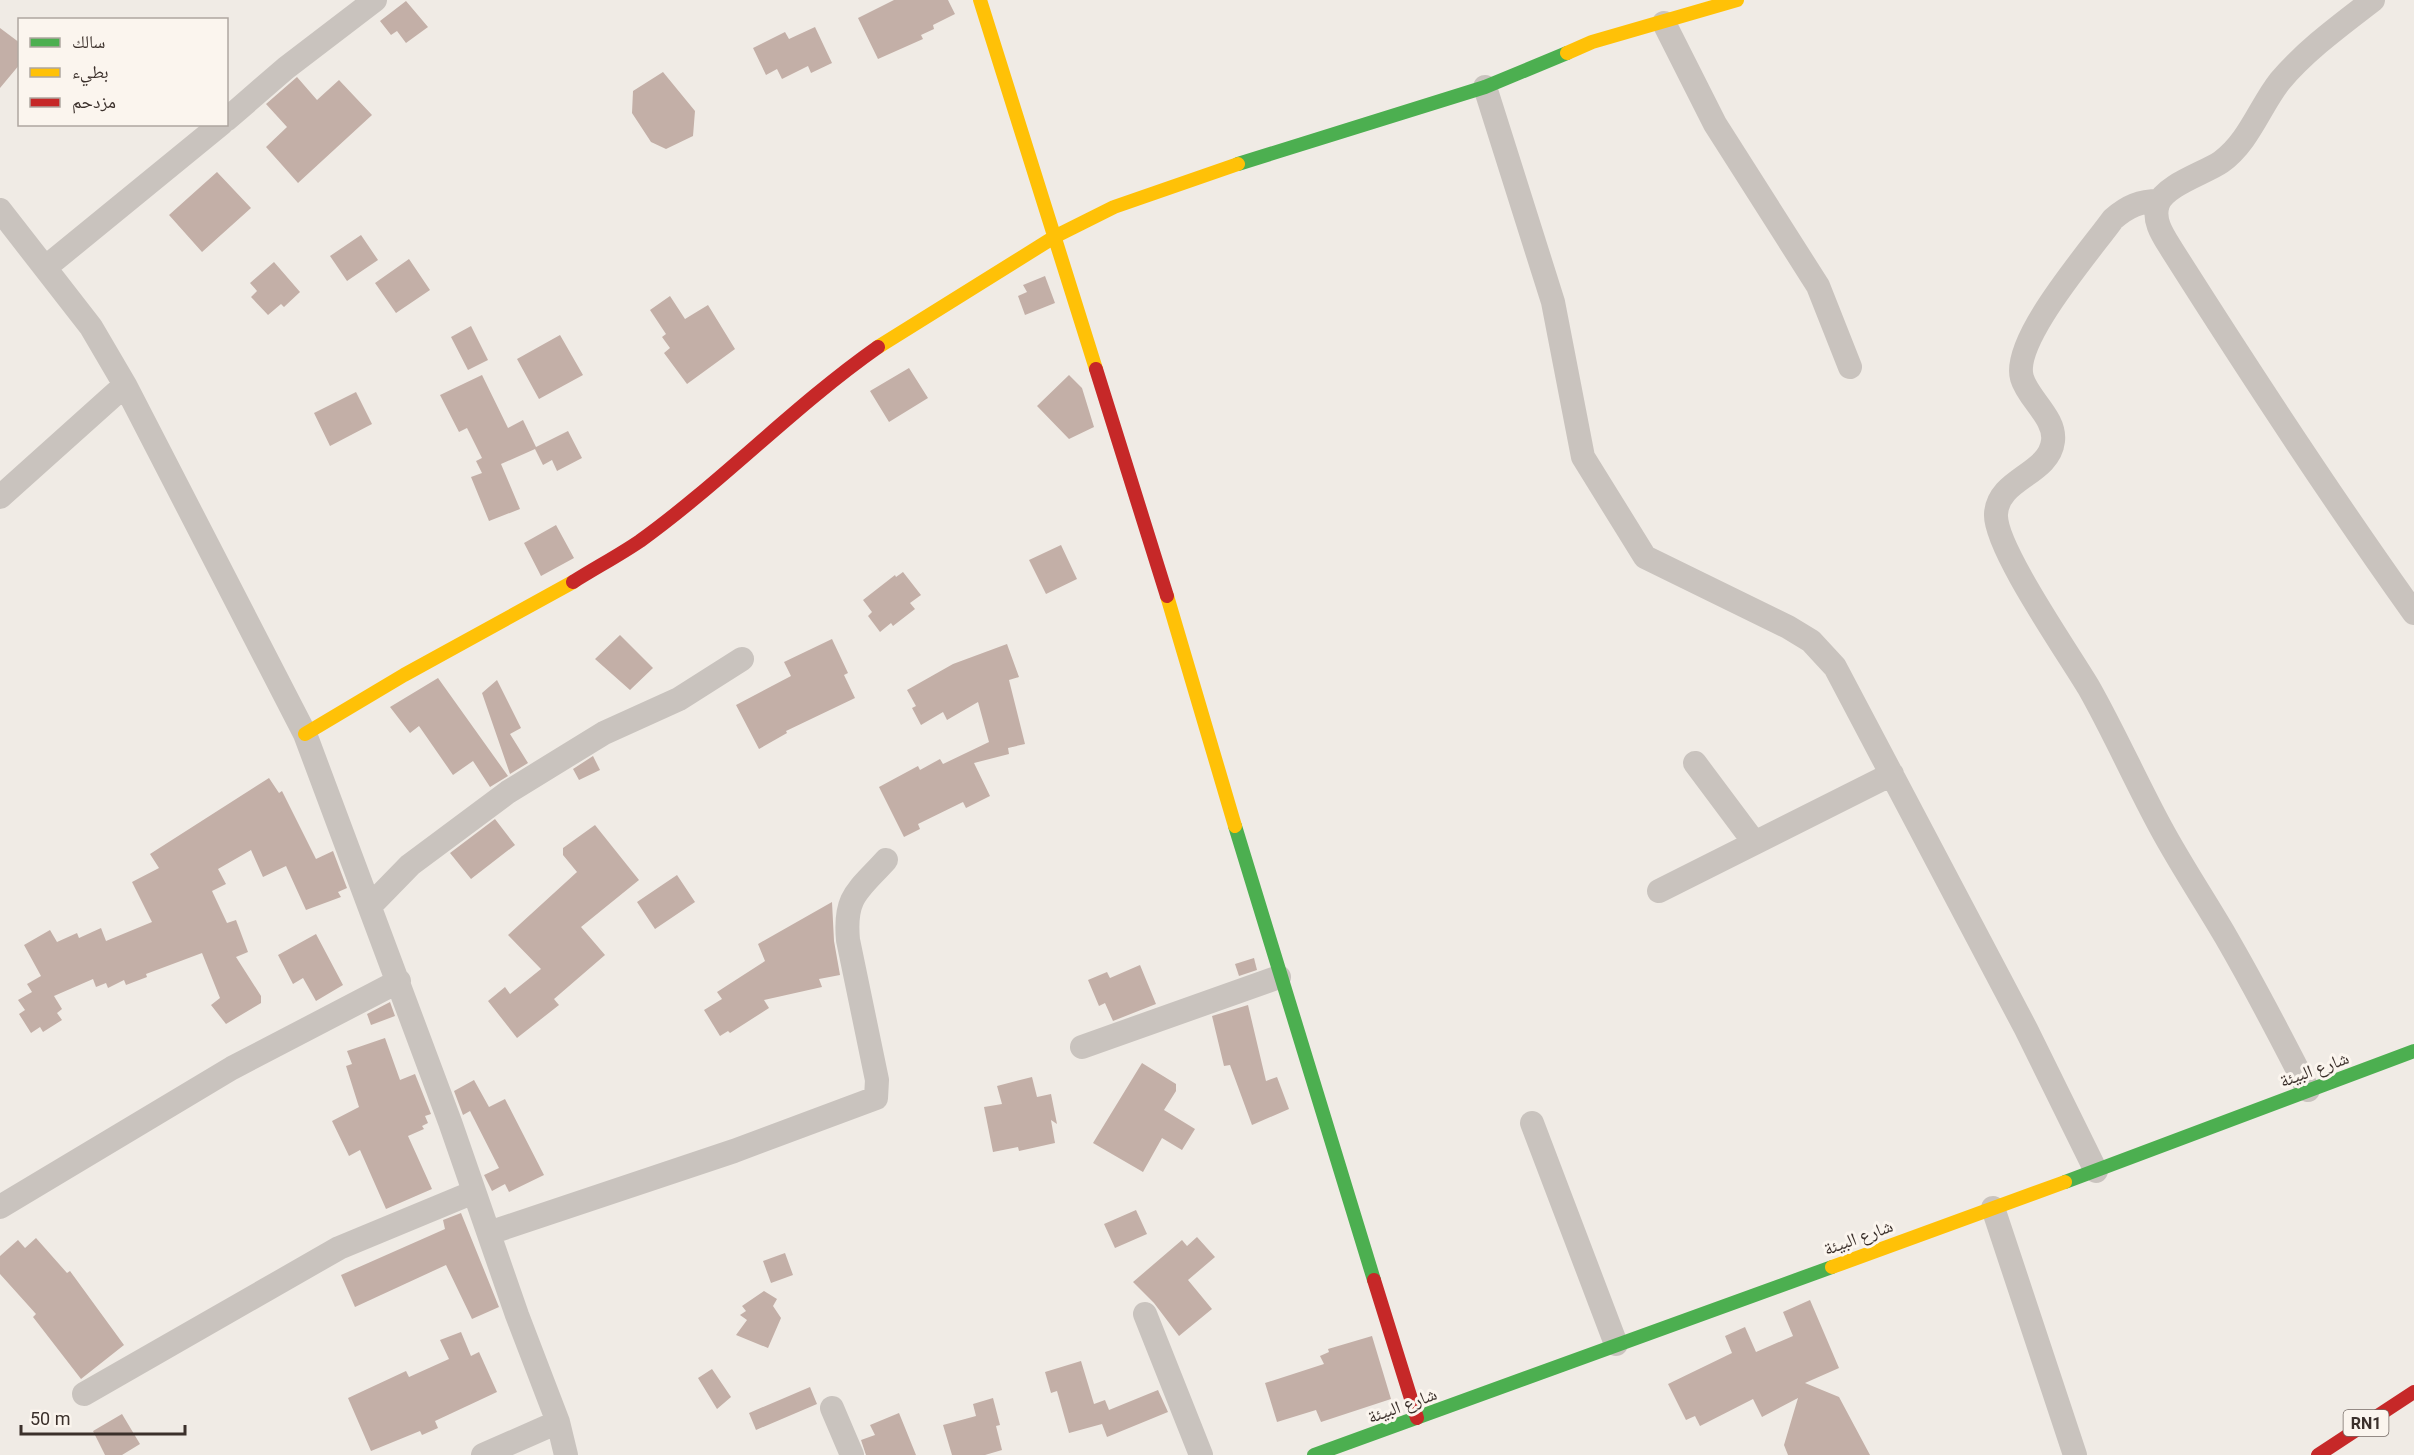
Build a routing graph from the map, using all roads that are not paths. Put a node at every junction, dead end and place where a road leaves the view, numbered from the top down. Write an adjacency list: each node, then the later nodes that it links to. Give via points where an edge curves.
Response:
1 (375, 0): 7 (street)
2 (980, 0): 11 (street)
3 (1737, 0): 5 (street)
4 (2373, 0): 9 (street, via 2280,81 2251,128 2222,161 2167,192)
5 (1664, 23): 6 (street, via 1592,42); 13 (street, via 1715,124 1818,286)
6 (1485, 87): 11 (street, via 1174,184 1114,207); 20 (street, via 1553,302 1583,457 1645,557 1788,627 1824,652)
7 (228, 118)
8 (219, 126): 12 (street)
9 (2159, 201): 16 (street, via 2159,229 2330,496); 29 (street, via 2134,204 2113,219 2034,327 2019,362 2020,373 2054,439 2044,458 1999,500 1997,528 2090,689 2162,829 2227,939)
10 (0, 210): 12 (street)
11 (1056, 236): 18 (street, via 902,330 834,378 714,482 639,540 565,587); 25 (street, via 1173,611)
12 (46, 267): 14 (street, via 91,327)
13 (1850, 367)
14 (125, 385): 15 (street); 18 (street)
15 (0, 497)
16 (2414, 613)
17 (742, 659): 24 (street, via 679,699 604,733 508,792 410,865)
18 (305, 734): 24 (street)
19 (1695, 763): 21 (street)
20 (1892, 774): 21 (street); 31 (street)
21 (1754, 842): 23 (street)
22 (886, 860): 35 (street, via 853,898 846,918 877,1080 876,1098 723,1155)
23 (1659, 891)
24 (371, 905): 26 (street)
25 (1279, 977): 27 (street); 41 (street)
26 (399, 981): 32 (street); 33 (street, via 232,1068)
27 (1082, 1047)
28 (2414, 1052): 29 (street, شارع البيئة)
29 (2308, 1090): 31 (street, شارع البيئة)
30 (1532, 1123): 37 (street)
31 (2096, 1171): 34 (street, شارع البيئة)
32 (474, 1192): 35 (street); 39 (street, via 339,1248)
33 (0, 1207)
34 (1993, 1208): 37 (street, شارع البيئة); 48 (street)
35 (489, 1233): 42 (street)
36 (1144, 1314): 46 (street)
37 (1616, 1344): 41 (street, شارع البيئة)
38 (2414, 1392): 49 (street, RN1)
39 (84, 1394)
40 (832, 1408): 45 (street)
41 (1417, 1418): 47 (street, شارع البيئة)
42 (558, 1422): 43 (street); 44 (street)
43 (483, 1455)
44 (566, 1455)
45 (852, 1455)
46 (1201, 1455)
47 (1314, 1455)
48 (2075, 1455)
49 (2318, 1455)

